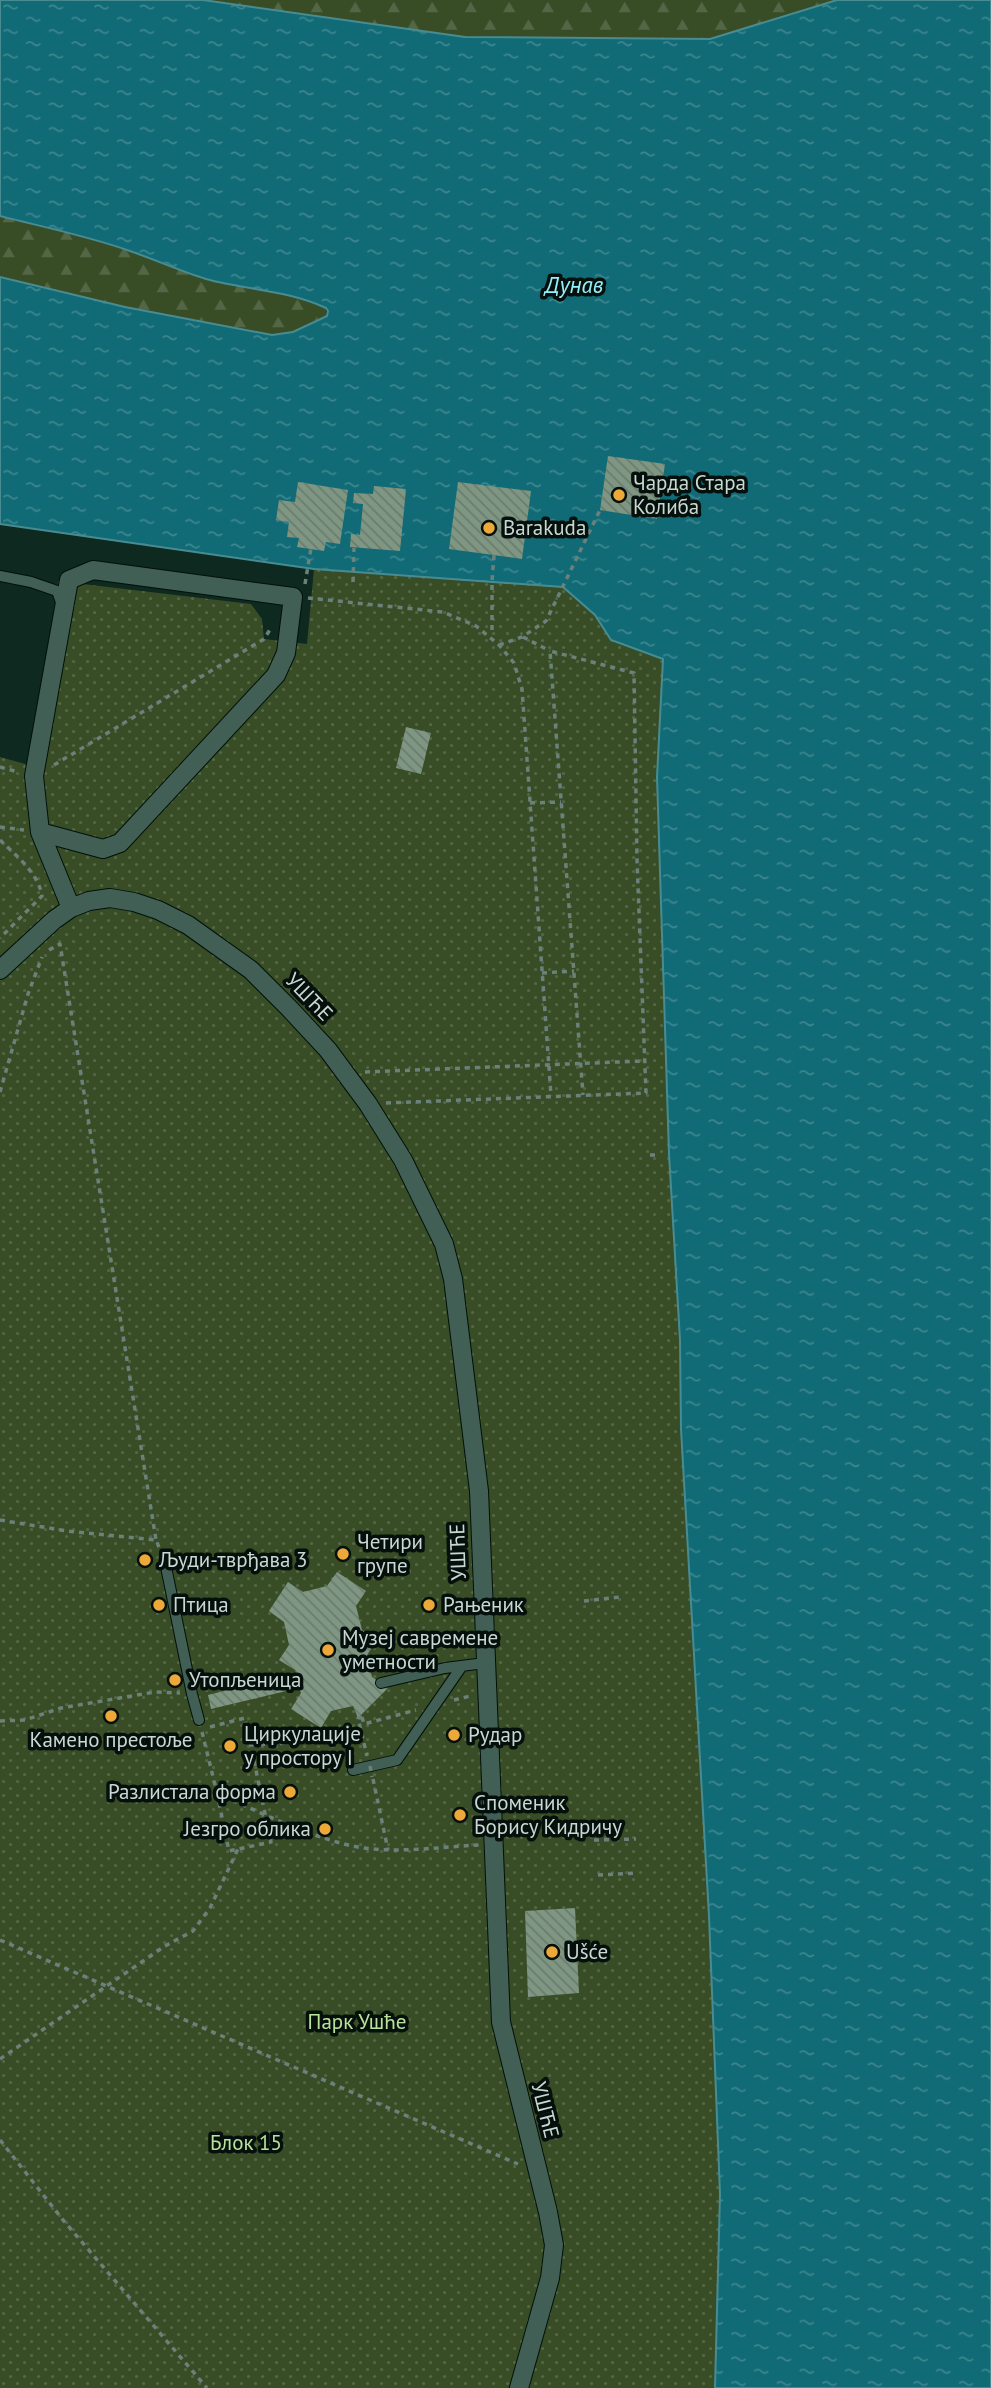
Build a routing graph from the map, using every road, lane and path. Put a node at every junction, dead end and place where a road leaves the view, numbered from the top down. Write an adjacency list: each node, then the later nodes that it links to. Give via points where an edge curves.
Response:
1 (600, 510): 11 (path, via 547,621)
2 (311, 548): 5 (path)
3 (354, 548): 7 (path)
4 (494, 555): 10 (path)
5 (307, 568)
6 (0, 576): 9 (lane, via 57,591)
7 (353, 582)
8 (293, 597): 9 (street, via 93,570 69,580); 12 (path, via 443,611 476,626); 14 (path, via 264,639); 18 (street, via 286,653 276,675 120,843 103,849)
9 (64, 609): 14 (street)
10 (492, 630)
11 (522, 637): 12 (path); 13 (path)
12 (499, 645): 16 (path, via 514,663 522,689)
13 (550, 651): 15 (path); 25 (path, via 634,673)
14 (34, 776): 18 (street)
15 (561, 802): 16 (path); 23 (path)
16 (530, 803): 24 (path)
17 (0, 827): 18 (path)
18 (40, 832): 20 (street)
19 (0, 840): 21 (path, via 31,871 42,896)
20 (71, 908): 22 (street, УШЋЕ); 28 (street, УШЋЕ, via 110,898 158,910 188,925 251,970)
21 (0, 938)
22 (0, 970)
23 (574, 971): 24 (path); 26 (path)
24 (542, 973): 27 (path)
25 (643, 1060): 26 (path); 30 (path, via 646,1093)
26 (581, 1063): 27 (path); 30 (path)
27 (548, 1064): 28 (path); 31 (path)
28 (345, 1072): 32 (street, УШЋЕ)
29 (0, 1092): 36 (path, via 43,953 60,944)
30 (583, 1095): 31 (path)
31 (551, 1097): 32 (path)
32 (368, 1104): 40 (street, УШЋЕ, via 432,1217 453,1279 479,1490)
33 (650, 1155): 34 (path)
34 (659, 1155)
35 (0, 1520): 36 (path)
36 (156, 1540): 37 (path)
37 (165, 1562): 43 (lane)
38 (620, 1597): 39 (path)
39 (584, 1601)
40 (485, 1663): 41 (lane); 56 (street, УШЋЕ)
41 (461, 1666): 42 (lane); 51 (lane, via 397,1760)
42 (381, 1683)
43 (192, 1694): 44 (lane); 45 (path, via 155,1692 61,1708 25,1720)
44 (199, 1720)
45 (0, 1721)
46 (365, 1724): 47 (path, via 358,1718)
47 (361, 1734): 48 (path); 49 (path)
48 (250, 1745): 52 (path, via 245,1718 201,1729); 53 (path)
49 (367, 1757)
50 (370, 1766): 58 (path, bridge)
51 (353, 1770)
52 (217, 1793): 53 (path); 57 (path, via 229,1851)
53 (266, 1815): 57 (path, via 271,1842); 58 (path, via 350,1845)
54 (636, 1839): 55 (path)
55 (594, 1840)
56 (494, 1844): 58 (path); 65 (street, УШЋЕ, via 501,2022)
57 (238, 1849): 62 (path, via 210,1908 193,1931)
58 (388, 1850)
59 (638, 1873): 60 (path)
60 (598, 1875)
61 (0, 1940): 62 (path)
62 (107, 1986): 63 (path); 65 (path)
63 (0, 2059)
64 (0, 2140): 66 (path)
65 (538, 2173): 67 (street, УШЋЕ, via 554,2256)
66 (207, 2388)
67 (519, 2388)

